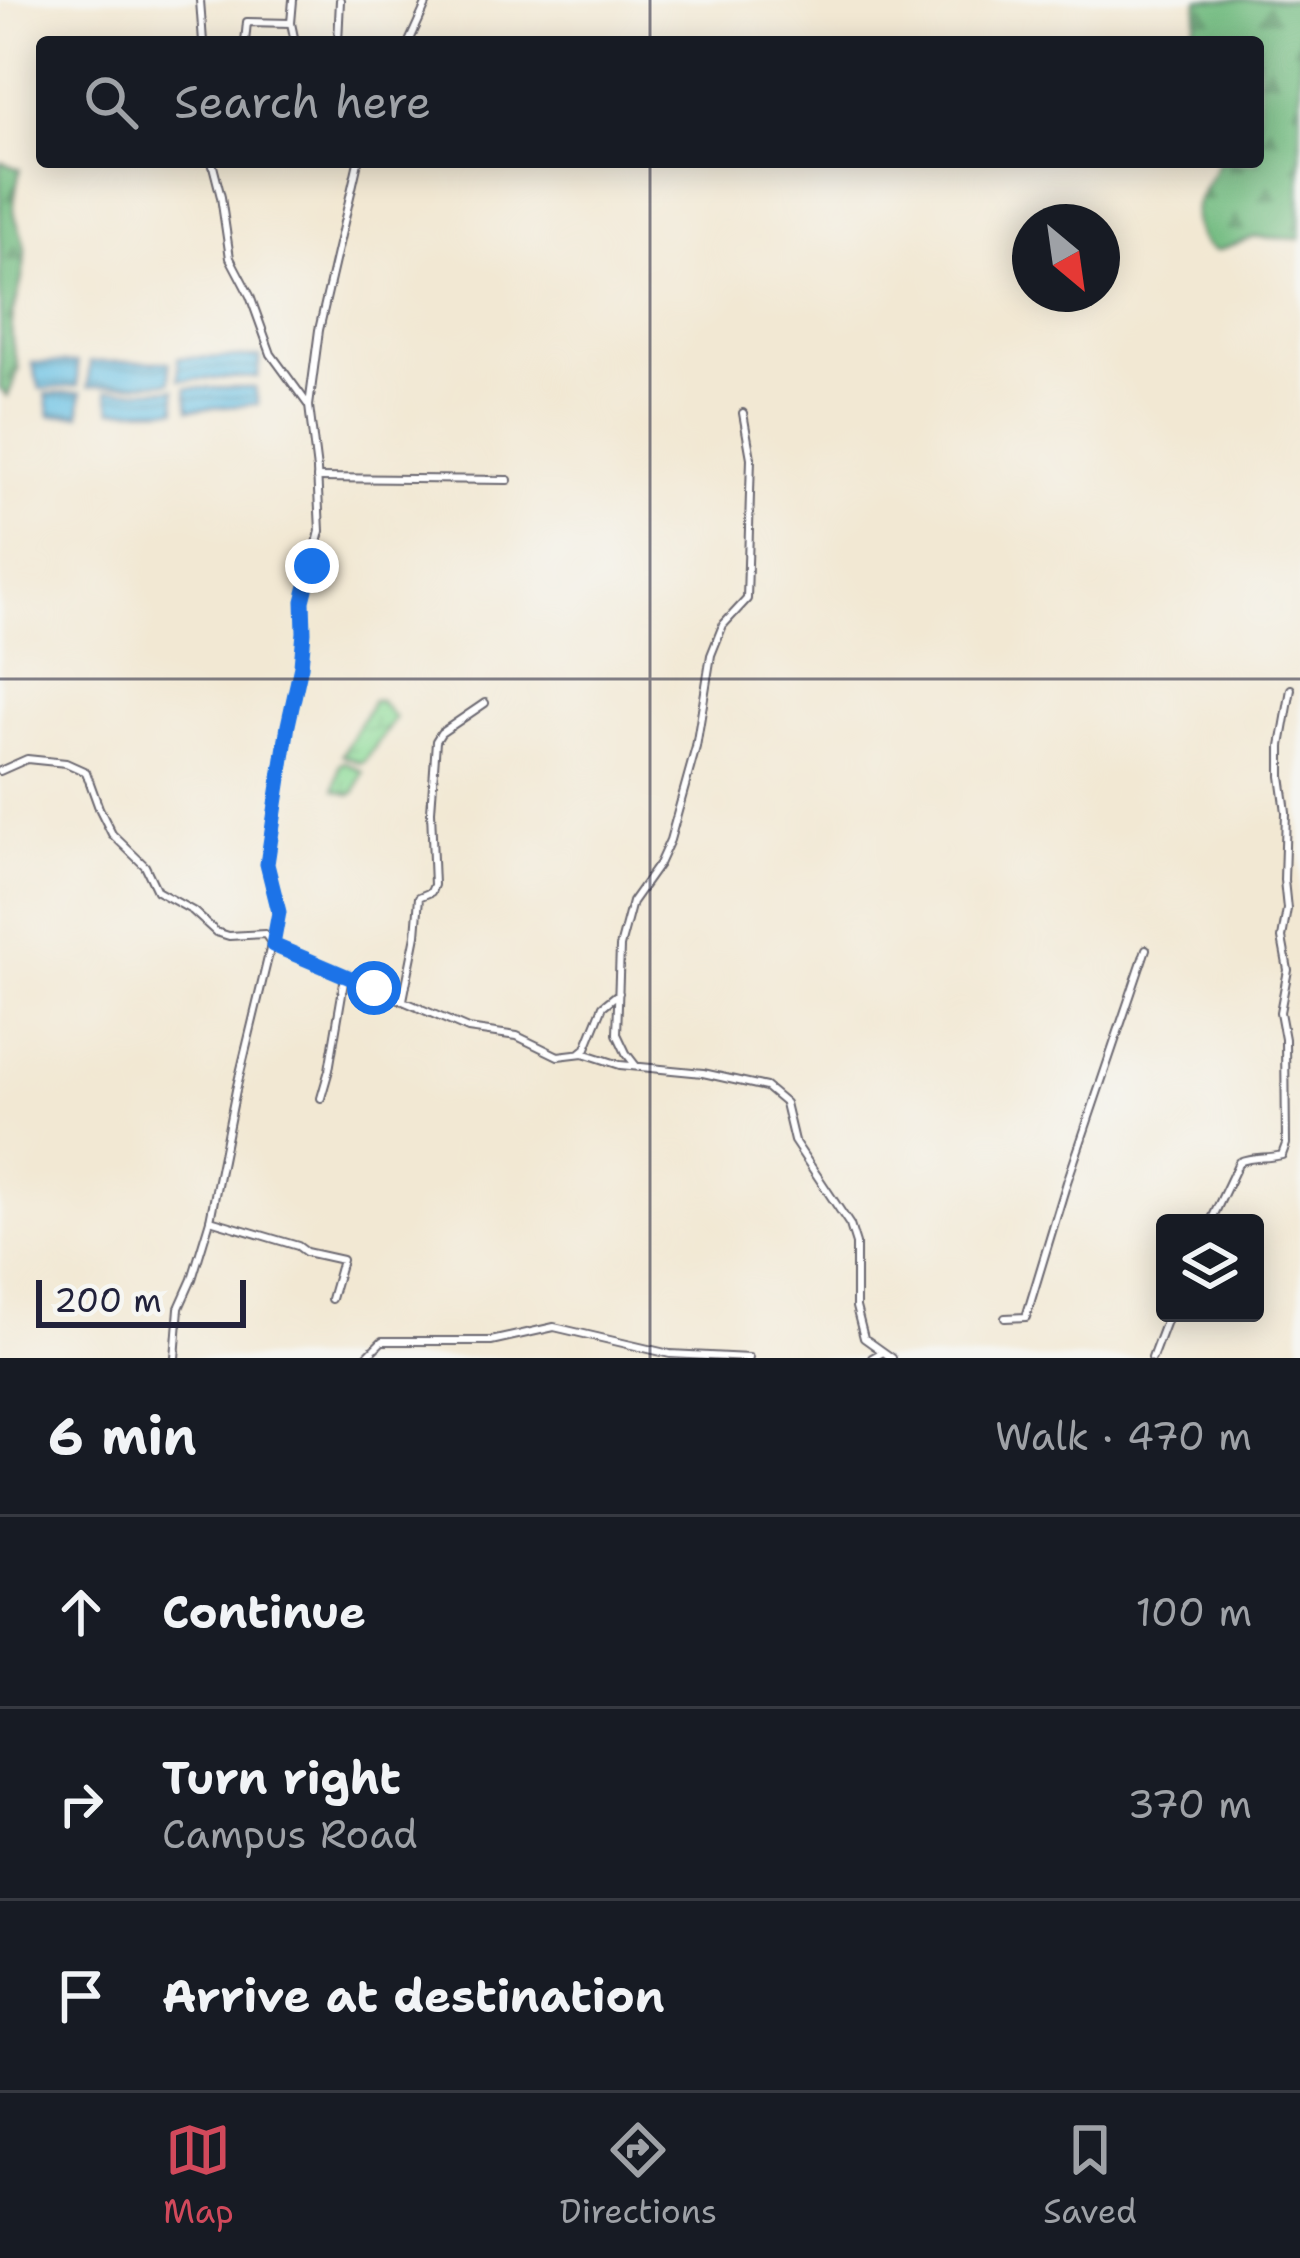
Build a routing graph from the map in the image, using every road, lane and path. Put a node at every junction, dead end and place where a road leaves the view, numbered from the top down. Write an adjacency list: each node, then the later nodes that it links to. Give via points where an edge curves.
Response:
1 (200, 0): 6 (street)
2 (293, 0): 5 (street)
3 (340, 0): 9 (street)
4 (428, 0): 10 (street)
5 (291, 23): 7 (street, via 247,22); 8 (street)
6 (203, 36)
7 (246, 36)
8 (294, 36)
9 (338, 36)
10 (412, 36)
11 (214, 168): 13 (street, via 230,258 271,354)
12 (357, 168): 13 (street)
13 (308, 406): 15 (street)
14 (743, 413): 23 (street, via 751,458 747,599 723,625 711,655 670,840 632,902)
15 (317, 478): 16 (street); 20 (street, via 320,531 267,864 279,912)
16 (508, 479)
17 (1292, 689): 27 (street, via 1281,746)
18 (485, 703): 24 (street, via 436,741 434,885 417,904)
19 (0, 771): 20 (street, via 27,759 83,770 112,834 145,866 157,891 216,932 265,934)
20 (273, 945): 22 (street); 31 (street)
21 (1146, 949): 33 (street, via 1026,1317)
22 (345, 976): 24 (street); 29 (street)
23 (619, 993): 25 (street, via 602,1006); 26 (street, via 617,1034)
24 (403, 1000): 25 (street, via 558,1056)
25 (579, 1054): 26 (street)
26 (636, 1066): 35 (street, via 766,1088 784,1103 794,1142 850,1225 864,1338)
27 (1287, 1088): 28 (street); 30 (street, via 1282,1155 1239,1162)
28 (1300, 1092)
29 (321, 1098)
30 (1214, 1214)
31 (210, 1220): 32 (street, via 343,1260); 37 (street, via 179,1308)
32 (331, 1299)
33 (1005, 1318)
34 (1166, 1322): 42 (street)
35 (883, 1352): 40 (street); 41 (street)
36 (670, 1356): 38 (street, via 554,1327 490,1341 382,1341); 39 (street)
37 (175, 1358)
38 (365, 1358)
39 (749, 1358)
40 (872, 1358)
41 (892, 1358)
42 (1152, 1358)

